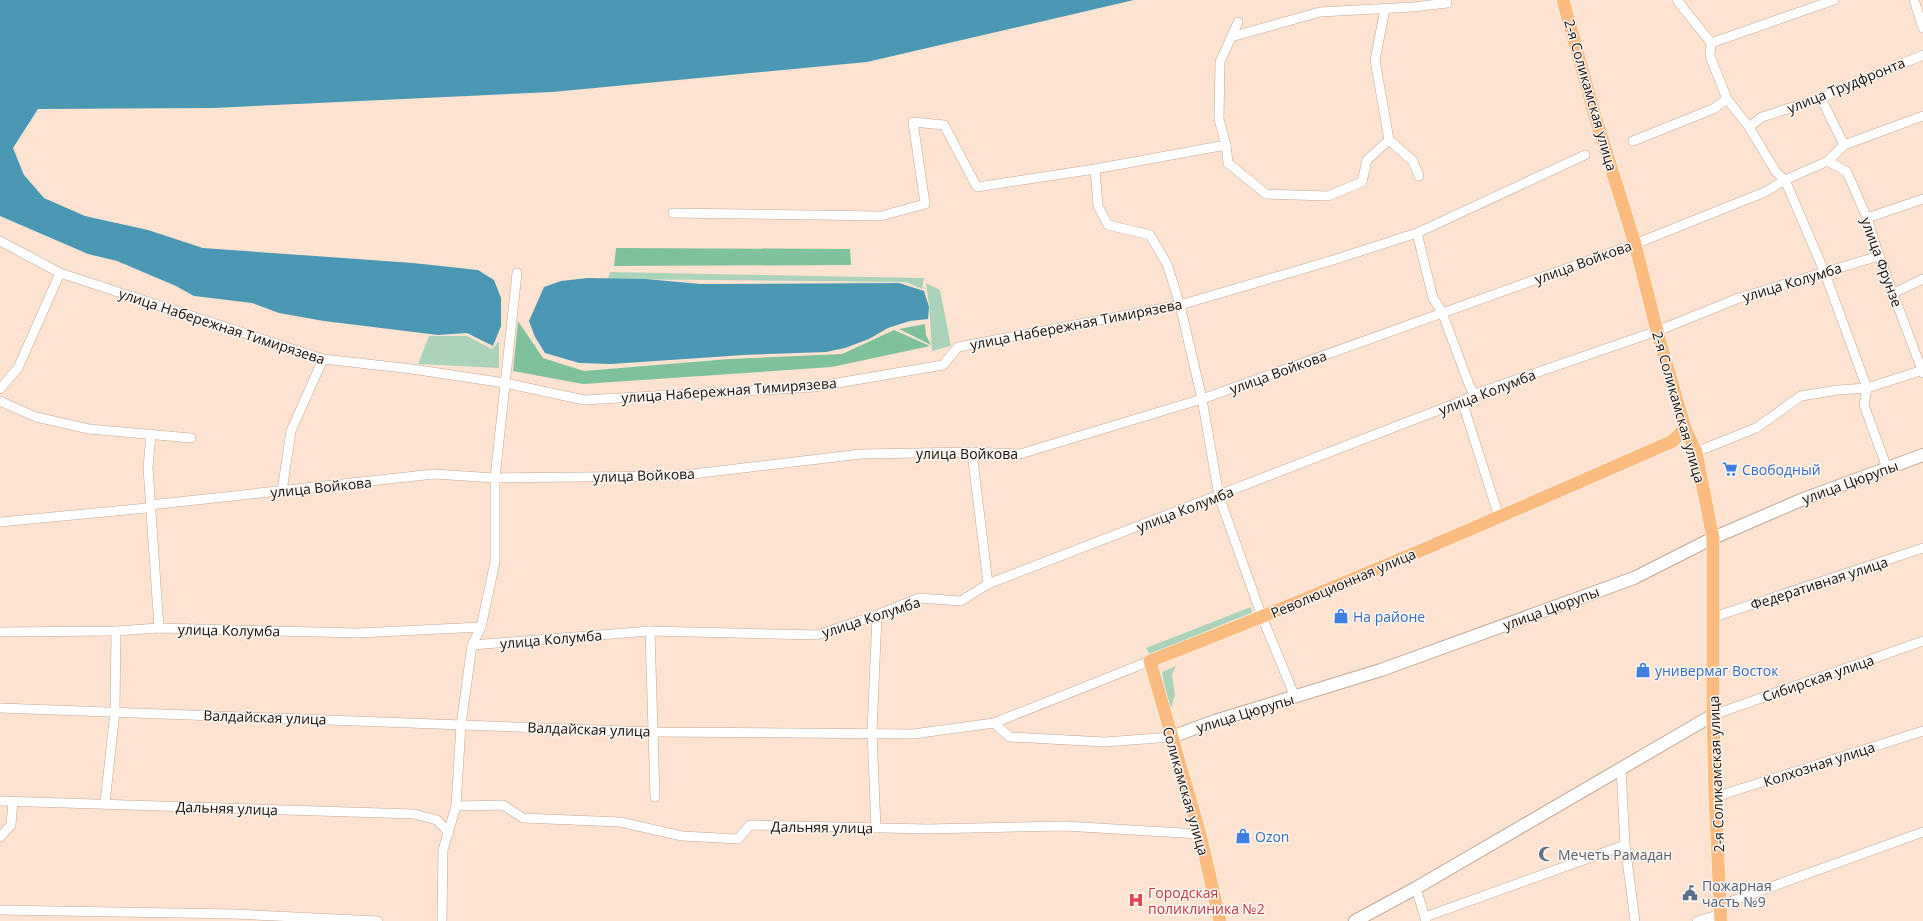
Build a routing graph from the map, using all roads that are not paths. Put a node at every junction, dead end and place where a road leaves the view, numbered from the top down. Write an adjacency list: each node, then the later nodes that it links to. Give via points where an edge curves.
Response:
1 (1563, 0): 30 (main road, 2-я Соликамская улица, via 1595,116)
2 (1676, 0): 10 (street)
3 (1834, 0): 10 (street)
4 (1914, 0): 8 (street)
5 (1447, 3): 6 (street)
6 (1385, 9): 9 (street, via 1320,12); 16 (street, via 1375,60)
7 (1238, 22): 9 (street)
8 (1923, 28)
9 (1231, 37): 18 (street, via 1220,62 1219,119)
10 (1711, 44): 13 (street, via 1710,56)
11 (1923, 54): 12 (street, улица Трудфронта)
12 (1822, 98): 15 (street, улица Трудфронта, via 1762,117); 19 (street)
13 (1727, 99): 15 (street); 17 (street, via 1713,109)
14 (1923, 116): 19 (street, улица Войкова)
15 (1749, 127): 24 (street, via 1776,172)
16 (1389, 140): 18 (street, via 1367,160 1362,182 1328,196 1266,194 1228,163); 23 (street, via 1413,160)
17 (1633, 142)
18 (1226, 144): 22 (street)
19 (1844, 145): 21 (street, улица Войкова)
20 (1585, 155): 28 (street, улица Набережная Тимирязева)
21 (1828, 162): 24 (street, улица Войкова); 27 (street, улица Фрунзе, via 1847,172)
22 (1095, 169): 26 (street, via 977,187 944,125 913,122 925,204 881,216); 37 (street, via 1098,206 1108,225 1150,235 1168,264)
23 (1419, 176)
24 (1785, 180): 30 (street, улица Войкова, via 1765,192); 32 (street)
25 (1923, 199): 27 (street)
26 (673, 213)
27 (1867, 218): 31 (street, улица Фрунзе)
28 (1416, 233): 37 (street, улица Набережная Тимирязева); 38 (street, via 1433,298)
29 (0, 241): 33 (street, улица Набережная Тимирязева)
30 (1635, 244): 38 (street, улица Войкова); 39 (main road, 2-я Соликамская улица)
31 (1879, 256): 32 (street, улица Колумба); 36 (street, улица Фрунзе)
32 (1824, 271): 39 (street, улица Колумба, via 1739,298); 43 (street)
33 (60, 273): 40 (street, улица Набережная Тимирязева); 44 (street, via 18,368)
34 (517, 273): 42 (street)
35 (1923, 279): 36 (street)
36 (1894, 293): 41 (street, улица Фрунзе)
37 (1180, 305): 42 (street, улица Набережная Тимирязева, via 958,348 943,365 814,387 584,400); 46 (street)
38 (1442, 312): 45 (street, via 1470,387); 46 (street, улица Войкова)
39 (1657, 331): 45 (street, улица Колумба); 49 (main road, 2-я Соликамская улица)
40 (323, 359): 42 (street, улица Набережная Тимирязева, via 412,368); 57 (street, via 291,431)
41 (1923, 371): 43 (street)
42 (505, 383): 56 (street)
43 (1867, 388): 53 (street, via 1801,396 1756,428); 55 (street, via 1864,406)
44 (0, 389)
45 (1475, 394): 48 (street, улица Колумба)
46 (1202, 399): 52 (street, улица Войкова, via 1020,454); 58 (street)
47 (0, 401): 50 (street, via 36,418 89,429)
48 (1462, 401): 58 (street, улица Колумба); 60 (street)
49 (1685, 428): 53 (main road, 2-я Соликамская улица); 60 (main road, Революционная улица, via 1673,441)
50 (151, 434): 51 (street); 59 (street, via 148,468)
51 (191, 438)
52 (972, 452): 56 (street, улица Войкова, via 861,454 676,476); 64 (street)
53 (1696, 452): 62 (main road, 2-я Соликамская улица)
54 (1923, 455): 55 (street, улица Цюрупы)
55 (1888, 468): 62 (street, улица Цюрупы, via 1801,500)
56 (496, 478): 57 (street, улица Войкова, via 434,474); 68 (street, via 495,562)
57 (282, 491): 59 (street, улица Войкова)
58 (1218, 496): 64 (street, улица Колумба); 66 (street)
59 (150, 505): 61 (street, улица Войкова, via 147,508); 69 (street)
60 (1499, 517): 66 (main road, Революционная улица)
61 (0, 522)
62 (1713, 538): 67 (main road, 2-я Соликамская улица); 76 (street, улица Цюрупы, via 1634,578 1381,670)
63 (1923, 548): 67 (street, Федеративная улица)
64 (988, 584): 65 (street, улица Колумба, via 961,600 919,598)
65 (877, 615): 71 (street, улица Колумба, via 817,635); 84 (street)
66 (1262, 617): 75 (main road, Революционная улица); 76 (street)
67 (1714, 617): 79 (main road, 2-я Соликамская улица)
68 (481, 627): 69 (street, улица Колумба, via 358,633); 74 (street)
69 (159, 628): 70 (street, улица Колумба)
70 (116, 631): 72 (street, улица Колумба); 78 (street)
71 (650, 631): 74 (street, улица Колумба); 83 (street)
72 (0, 632)
73 (1923, 641): 79 (street, Сибирская улица)
74 (472, 645): 81 (street)
75 (1150, 661): 80 (street, Революционная улица); 85 (main road, Соликамская улица)
76 (1295, 697): 85 (street, улица Цюрупы)
77 (0, 708): 78 (street, Валдайская улица)
78 (116, 711): 81 (street, Валдайская улица); 91 (street)
79 (1713, 715): 86 (street); 88 (main road, 2-я Соликамская улица)
80 (994, 723): 84 (street, Валдайская улица, via 913,734); 85 (street, via 1010,738 1105,742)
81 (461, 724): 83 (street, Валдайская улица); 92 (street)
82 (1923, 731): 88 (street, Колхозная улица)
83 (653, 732): 84 (street, Валдайская улица); 87 (street)
84 (872, 732): 93 (street)
85 (1171, 736): 96 (main road, Соликамская улица)
86 (1621, 769): 98 (street); 99 (street)
87 (655, 797)
88 (1715, 797): 101 (main road, 2-я Соликамская улица)
89 (0, 801): 90 (street, Дальняя улица)
90 (14, 801): 91 (street, Дальняя улица); 97 (street, via 11,825)
91 (106, 803): 94 (street, Дальняя улица, via 414,814 437,820)
92 (456, 806): 93 (street, Дальняя улица, via 503,805 523,818 620,822 682,836 738,839 750,825); 94 (street)
93 (876, 828): 96 (street, Дальняя улица, via 1064,826)
94 (449, 832): 104 (street, via 443,850)
95 (1923, 832): 101 (street)
96 (1200, 834): 105 (main road, Соликамская улица)
97 (0, 837)
98 (1625, 846): 102 (street); 107 (street)
99 (1416, 888): 102 (street); 106 (street)
100 (0, 910): 103 (street, via 234,914)
101 (1721, 913): 108 (street)
102 (1425, 919)
103 (378, 921)
104 (442, 921)
105 (1220, 921)
106 (1355, 921)
107 (1635, 921)
108 (1697, 921)

